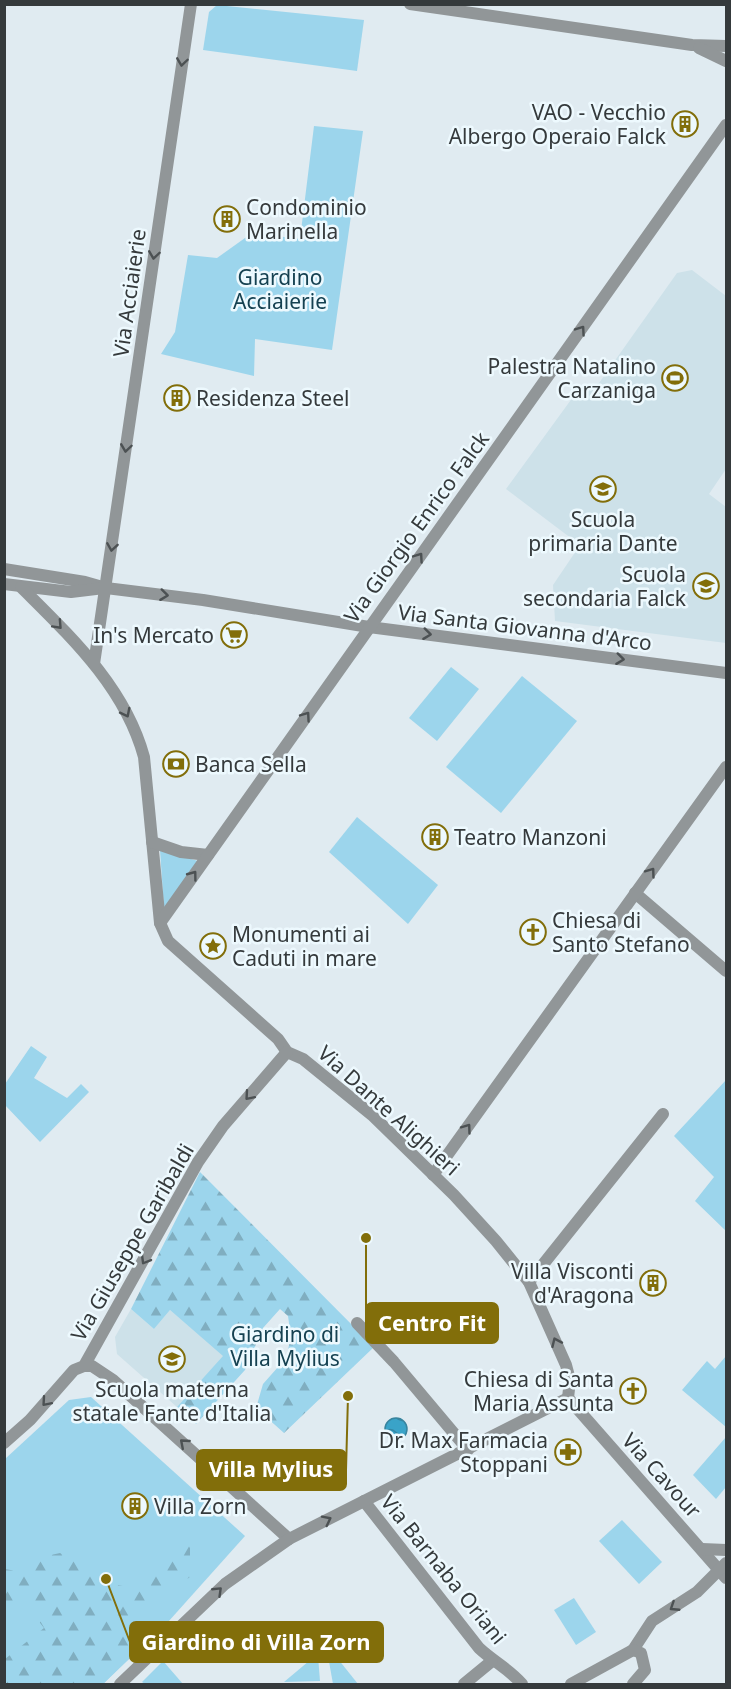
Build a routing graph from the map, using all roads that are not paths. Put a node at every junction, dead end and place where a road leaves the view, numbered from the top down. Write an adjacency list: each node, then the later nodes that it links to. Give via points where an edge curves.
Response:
1 (191, 4): 12 (street, Via Acciaierie, one-way to 12)
2 (410, 4): 3 (street)
3 (693, 45): 4 (street); 5 (street)
4 (726, 46)
5 (726, 61)
6 (726, 125): 13 (street, Via Giorgio Enrico Falck, one-way to 6)
7 (4, 569): 8 (street)
8 (44, 574): 9 (street, via 32,580); 12 (street)
9 (4, 575)
10 (4, 584): 11 (street)
11 (21, 587): 12 (street, via 72,592); 14 (street, Via Dante Alighieri, one-way to 14)
12 (106, 588): 13 (street, Via Santa Giovanna d'Arco, one-way to 13); 14 (street, Via Acciaierie)
13 (369, 627): 15 (street, Via Santa Giovanna d'Arco, one-way to 15); 18 (street, Via Giorgio Enrico Falck, one-way to 13)
14 (94, 664): 17 (street, Via Dante Alighieri, one-way to 17, via 118,697 138,737 144,757)
15 (726, 673)
16 (726, 767): 19 (street, one-way to 16)
17 (152, 842): 18 (street, via 181,852); 20 (street, Via Dante Alighieri)
18 (208, 855): 20 (street, Via Giorgio Enrico Falck, one-way to 18)
19 (635, 893): 21 (street); 24 (street, one-way to 19)
20 (160, 923): 22 (street, Via Dante Alighieri, via 168,941 278,1039)
21 (726, 971)
22 (287, 1052): 24 (street, Via Dante Alighieri, via 303,1059 372,1116); 27 (street, Via Giuseppe Garibaldi, one-way to 27, via 223,1126 198,1162)
23 (663, 1114): 25 (street)
24 (433, 1175): 25 (street, Via Dante Alighieri)
25 (529, 1282): 28 (street, Via Dante Alighieri, one-way to 25, via 570,1380 566,1365)
26 (357, 1323): 30 (street)
27 (84, 1366): 29 (street, Via Giuseppe Garibaldi, one-way to 29, via 74,1370); 32 (street, one-way to 27, via 113,1380 92,1366)
28 (568, 1398): 30 (street); 33 (street, Via Cavour)
29 (4, 1443)
30 (468, 1449): 31 (street)
31 (364, 1501): 32 (street, one-way to 31); 37 (street, Via Barnaba Oriani)
32 (289, 1539): 38 (street, one-way to 32, via 225,1584)
33 (702, 1549): 34 (street); 35 (street, Via Cavour)
34 (726, 1550)
35 (724, 1570): 36 (street, one-way to 36, via 652,1621)
36 (633, 1650): 41 (street); 42 (street, via 641,1653 645,1670)
37 (492, 1661): 39 (street); 40 (street, Via Barnaba Oriani, via 508,1667)
38 (120, 1684)
39 (464, 1684)
40 (523, 1684)
41 (571, 1684)
42 (633, 1684)

